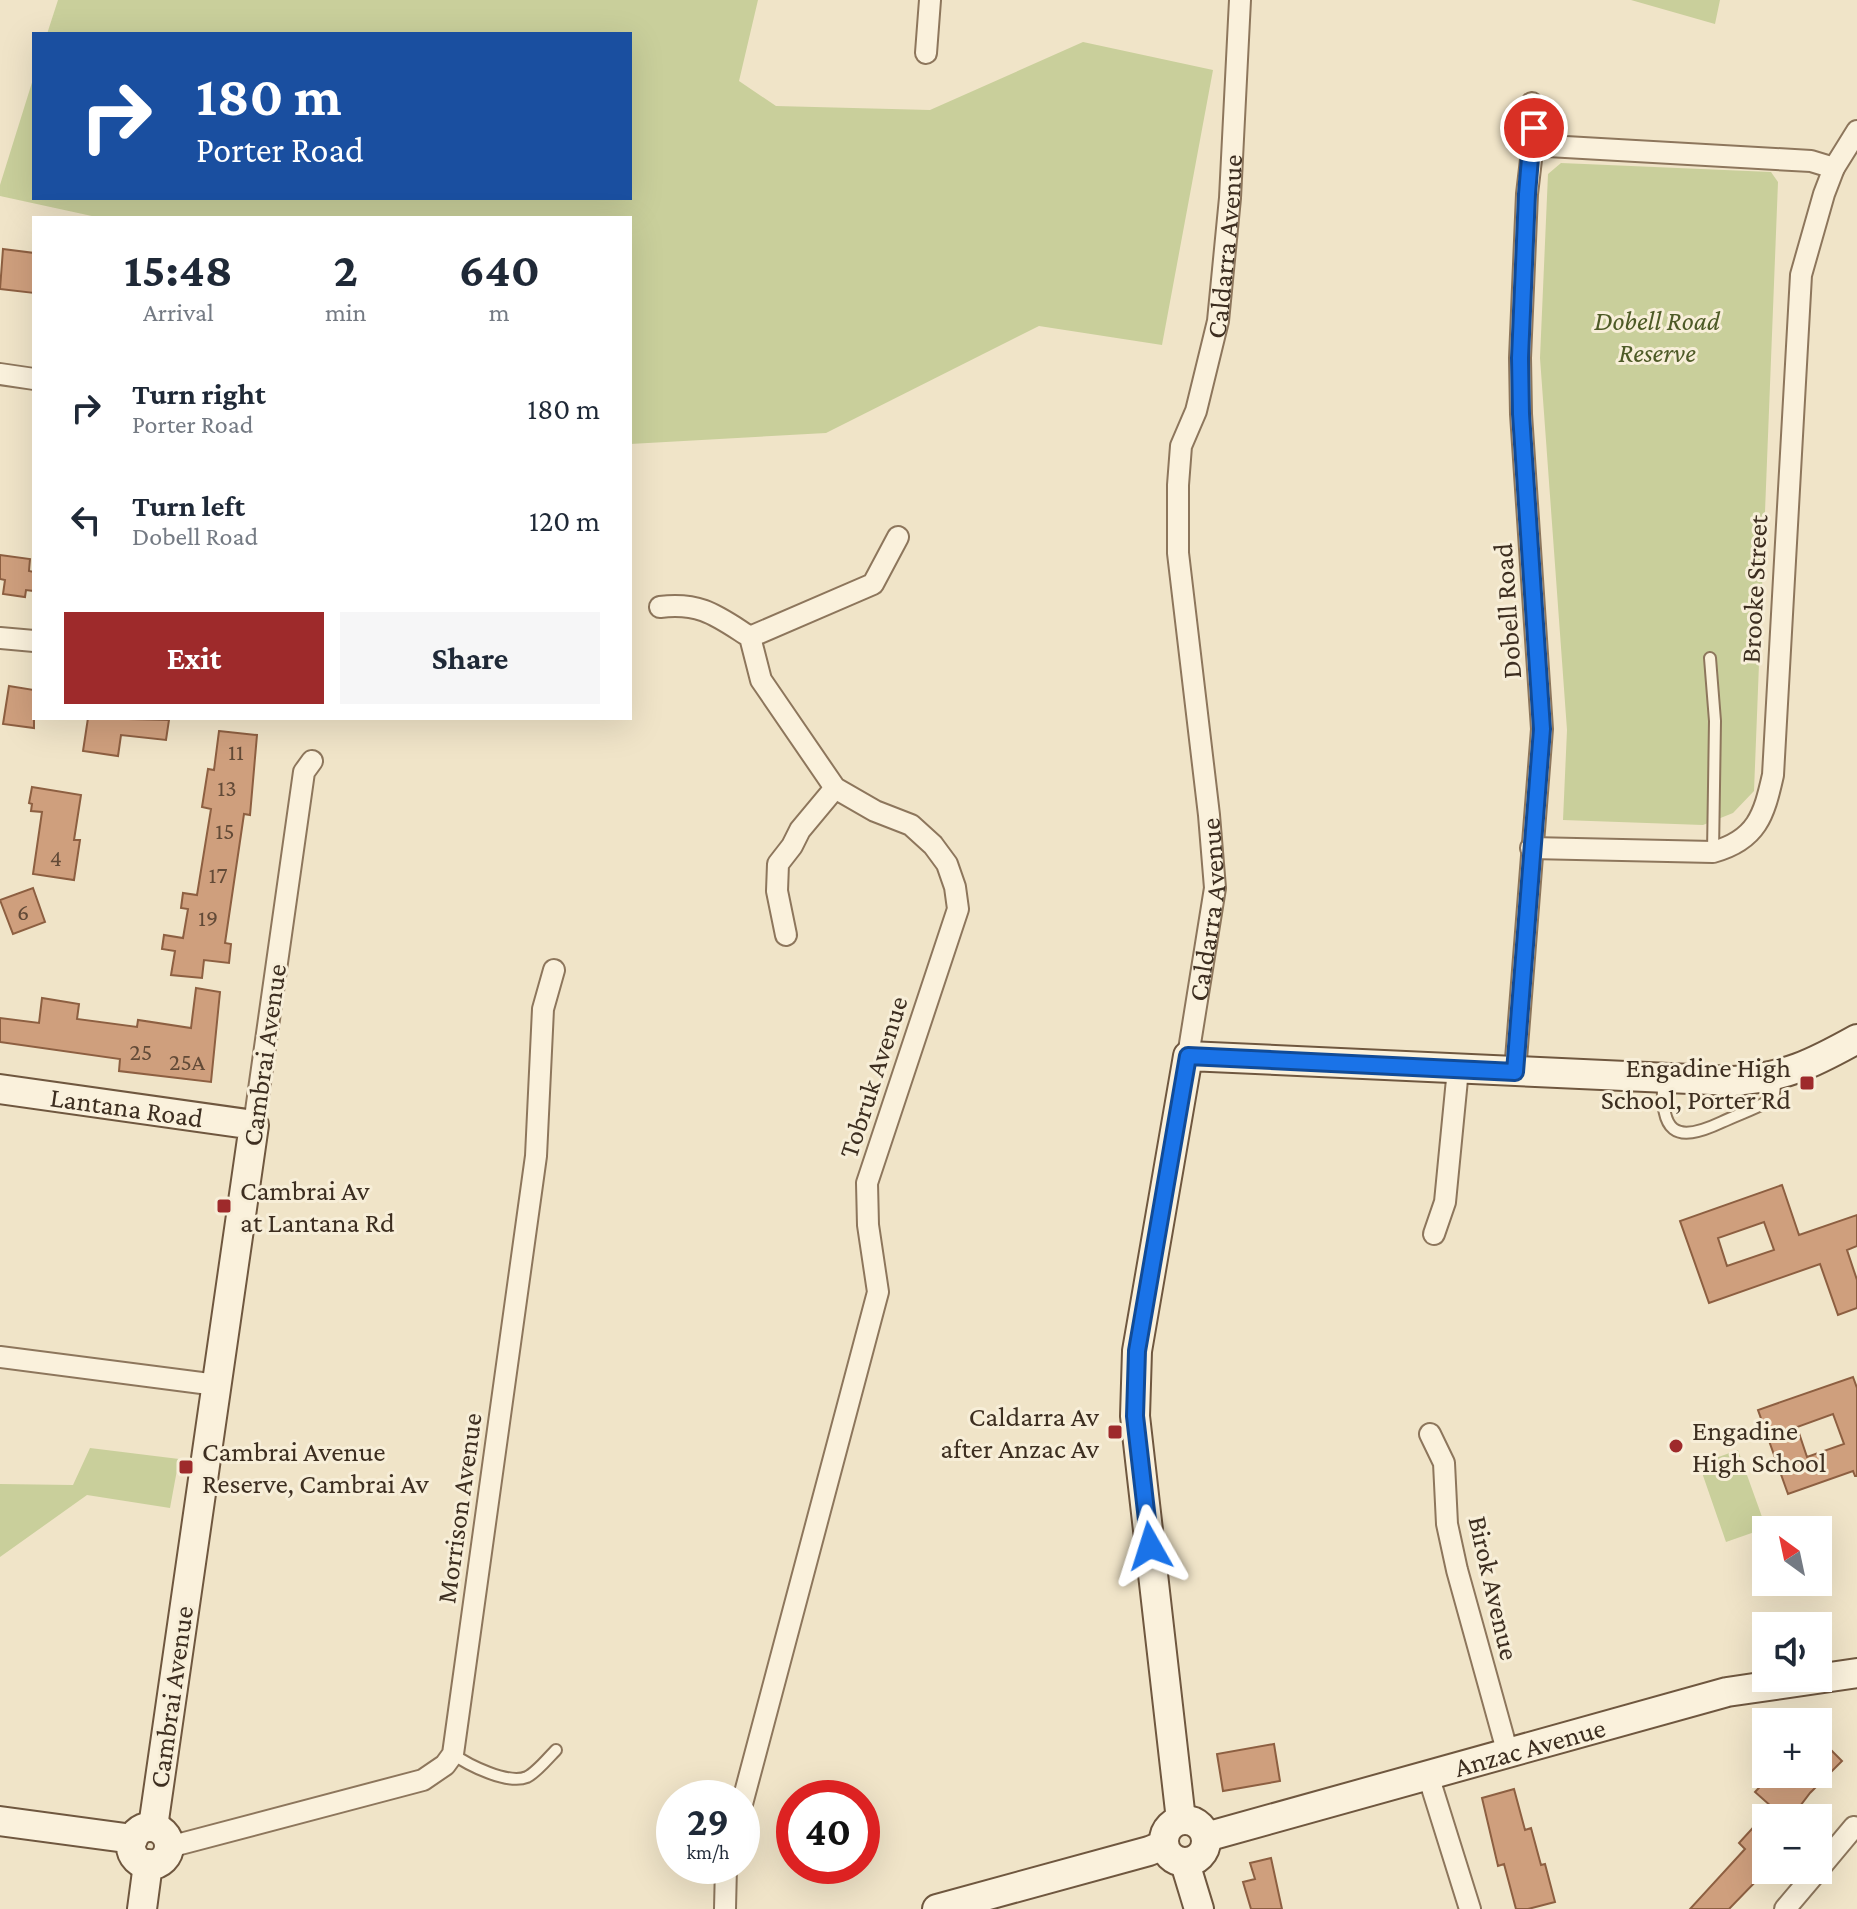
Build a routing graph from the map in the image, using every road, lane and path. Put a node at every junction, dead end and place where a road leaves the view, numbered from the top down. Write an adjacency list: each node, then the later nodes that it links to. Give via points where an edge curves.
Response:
1 (930, 0): 3 (street)
2 (1240, 0): 23 (street, Caldarra Avenue, via 1218,321 1196,411 1181,446 1178,485 1178,553 1215,888)
3 (926, 53)
4 (1532, 103): 6 (street, Dobell Road)
5 (1857, 131): 7 (street, Brooke Street)
6 (1535, 148): 7 (street, via 1720,154 1811,161); 18 (street, Dobell Road, via 1528,178 1520,358 1542,729)
7 (1834, 168): 19 (street, Brooke Street, via 1799,285 1773,775 1765,812 1755,828)
8 (0, 374): 9 (street)
9 (32, 379)
10 (898, 537): 12 (street, via 873,584)
11 (660, 607): 12 (street, via 684,604 713,613)
12 (750, 637): 17 (street, Tobruk Avenue, via 761,680)
13 (0, 638): 14 (street)
14 (32, 641)
15 (1710, 658): 19 (lane, via 1715,721)
16 (312, 761): 29 (street, Cambrai Avenue, via 304,772)
17 (835, 788): 20 (street, via 778,864 777,891); 39 (street, Tobruk Avenue, via 911,825 933,845 947,864 958,909 867,1183 878,1292)
18 (1531, 848): 19 (street, Brooke Street); 25 (street, Dobell Road)
19 (1713, 852)
20 (786, 935)
21 (554, 970): 36 (street, Morrison Avenue, via 543,1009 536,1156)
22 (1857, 1039): 26 (street)
23 (1188, 1056): 24 (street); 40 (street, Caldarra Avenue, via 1137,1351 1135,1390)
24 (1458, 1069): 25 (street); 30 (street, via 1445,1202)
25 (1515, 1072): 27 (street)
26 (1776, 1076): 27 (street); 27 (lane, via 1769,1101 1691,1134 1675,1130 1666,1118)
27 (1663, 1079)
28 (0, 1089): 29 (street, Lantana Road)
29 (254, 1125): 32 (street, Cambrai Avenue)
30 (1434, 1234)
31 (0, 1357): 32 (street)
32 (217, 1385): 44 (street, Cambrai Avenue)
33 (1430, 1434): 37 (street, Birok Avenue, via 1444,1463 1447,1524 1457,1570)
34 (1857, 1673): 37 (street, Anzac Avenue, via 1727,1692)
35 (556, 1750): 36 (lane, via 522,1778 482,1772)
36 (453, 1754): 44 (street, via 423,1780)
37 (1508, 1754): 38 (street, Anzac Avenue)
38 (1428, 1775): 43 (street, Anzac Avenue); 53 (street)
39 (748, 1780)
40 (1181, 1820): 43 (street, via 1195,1823); 46 (street, via 1167,1829)
41 (0, 1821): 44 (street)
42 (1854, 1827): 45 (street)
43 (1206, 1837): 46 (street, via 1199,1857)
44 (151, 1844): 49 (street, Cambrai Avenue)
45 (1832, 1853)
46 (1174, 1854): 51 (street); 52 (street)
47 (726, 1884): 50 (street)
48 (1806, 1884): 54 (street)
49 (142, 1909)
50 (725, 1909)
51 (937, 1909)
52 (1199, 1909)
53 (1470, 1909)
54 (1785, 1909)

